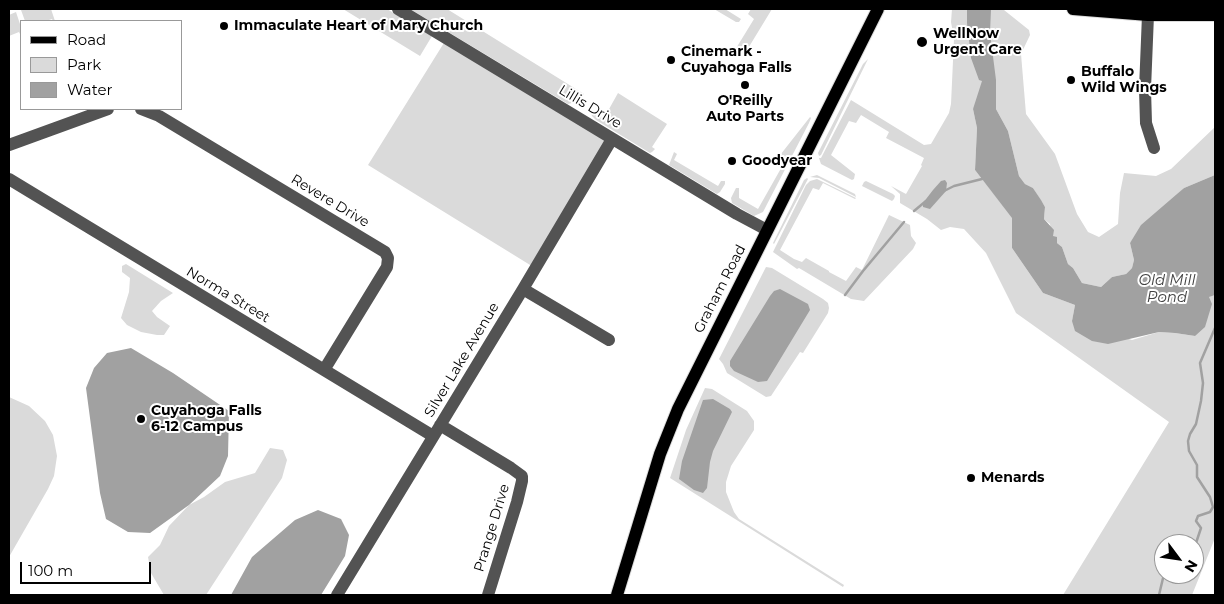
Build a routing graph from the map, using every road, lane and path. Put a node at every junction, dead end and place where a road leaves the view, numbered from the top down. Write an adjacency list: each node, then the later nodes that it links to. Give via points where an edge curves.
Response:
1 (398, 9): 8 (street, Lillis Drive)
2 (878, 9): 12 (main road, Graham Road)
3 (1073, 9): 4 (main road)
4 (1148, 15): 5 (main road); 10 (street, via 1146,122)
5 (1215, 15)
6 (105, 110): 9 (street)
7 (144, 110): 15 (street, Revere Drive, via 384,252 388,258 387,267)
8 (612, 139): 12 (street, Lillis Drive); 13 (street, Silver Lake Avenue)
9 (9, 145)
10 (1154, 148)
11 (9, 179): 15 (street, Norma Street)
12 (767, 230): 19 (main road, Graham Road, via 675,415)
13 (523, 289): 14 (street); 16 (street, Silver Lake Avenue)
14 (609, 340)
15 (324, 370): 16 (street, Norma Street)
16 (437, 431): 17 (street, Silver Lake Avenue); 18 (street, Prange Drive, via 522,476)
17 (336, 595)
18 (488, 595)
19 (617, 595)

